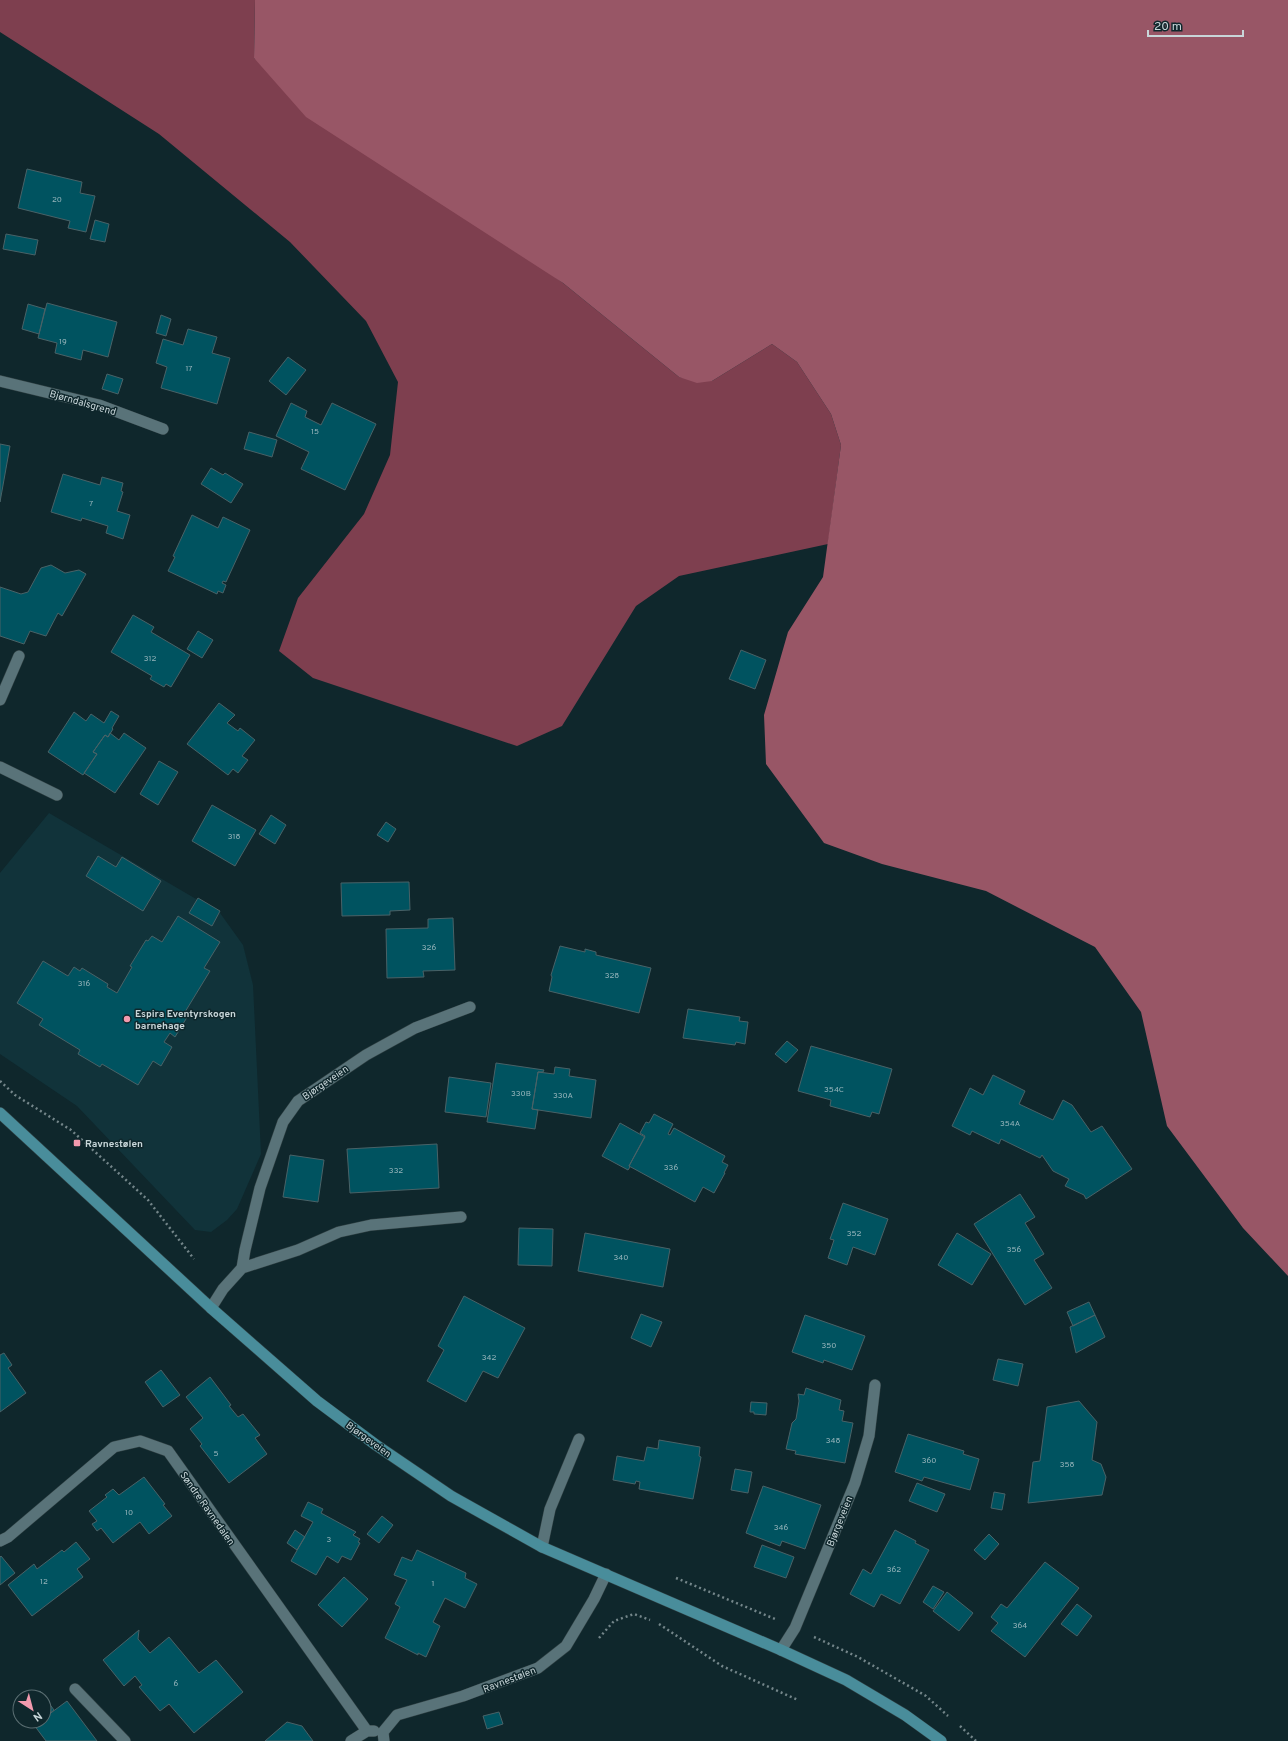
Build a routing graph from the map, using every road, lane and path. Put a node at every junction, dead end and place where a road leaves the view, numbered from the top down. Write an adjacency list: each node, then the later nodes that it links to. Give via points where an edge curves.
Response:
1 (0, 381): 2 (street, Bjørndalsgrend, via 99,405)
2 (164, 429)
3 (19, 656): 4 (street)
4 (0, 700)
5 (0, 767): 6 (street)
6 (57, 794)
7 (470, 1007): 11 (street, Bjørgeveien, via 415,1028 366,1055 298,1101 283,1122 260,1188)
8 (0, 1081): 12 (path, via 16,1095 71,1130 148,1200 203,1271)
9 (0, 1113): 13 (main road, Bjørgeveien)
10 (461, 1217): 11 (street, via 365,1226 339,1232 298,1250)
11 (242, 1268): 12 (street)
12 (223, 1289): 13 (street)
13 (211, 1308): 17 (main road, Bjørgeveien, via 317,1400 376,1445 451,1496)
14 (875, 1385): 22 (street, Bjørgeveien, via 869,1436 855,1483)
15 (579, 1439): 17 (street, via 550,1509)
16 (0, 1541): 29 (street, Søndre Ravnedalen, via 114,1448 140,1441 168,1451)
17 (542, 1547): 18 (main road, Bjørgeveien)
18 (606, 1574): 23 (street, Ravnestølen); 24 (main road, Bjørgeveien)
19 (671, 1576): 22 (path)
20 (652, 1621): 23 (path, via 634,1614 614,1621 586,1651)
21 (658, 1623): 26 (path, via 722,1666)
22 (795, 1628): 24 (street, Bjørgeveien); 27 (path, via 858,1657 926,1696)
23 (566, 1646): 30 (street, Ravnestølen, via 538,1668 463,1696 397,1715)
24 (781, 1650): 33 (main road, Bjørgeveien, via 846,1680 905,1715)
25 (75, 1689): 31 (street)
26 (798, 1700)
27 (951, 1719)
28 (956, 1723): 34 (path)
29 (368, 1731): 30 (street); 32 (street)
30 (383, 1736)
31 (126, 1741)
32 (351, 1741)
33 (941, 1741)
34 (976, 1741)

